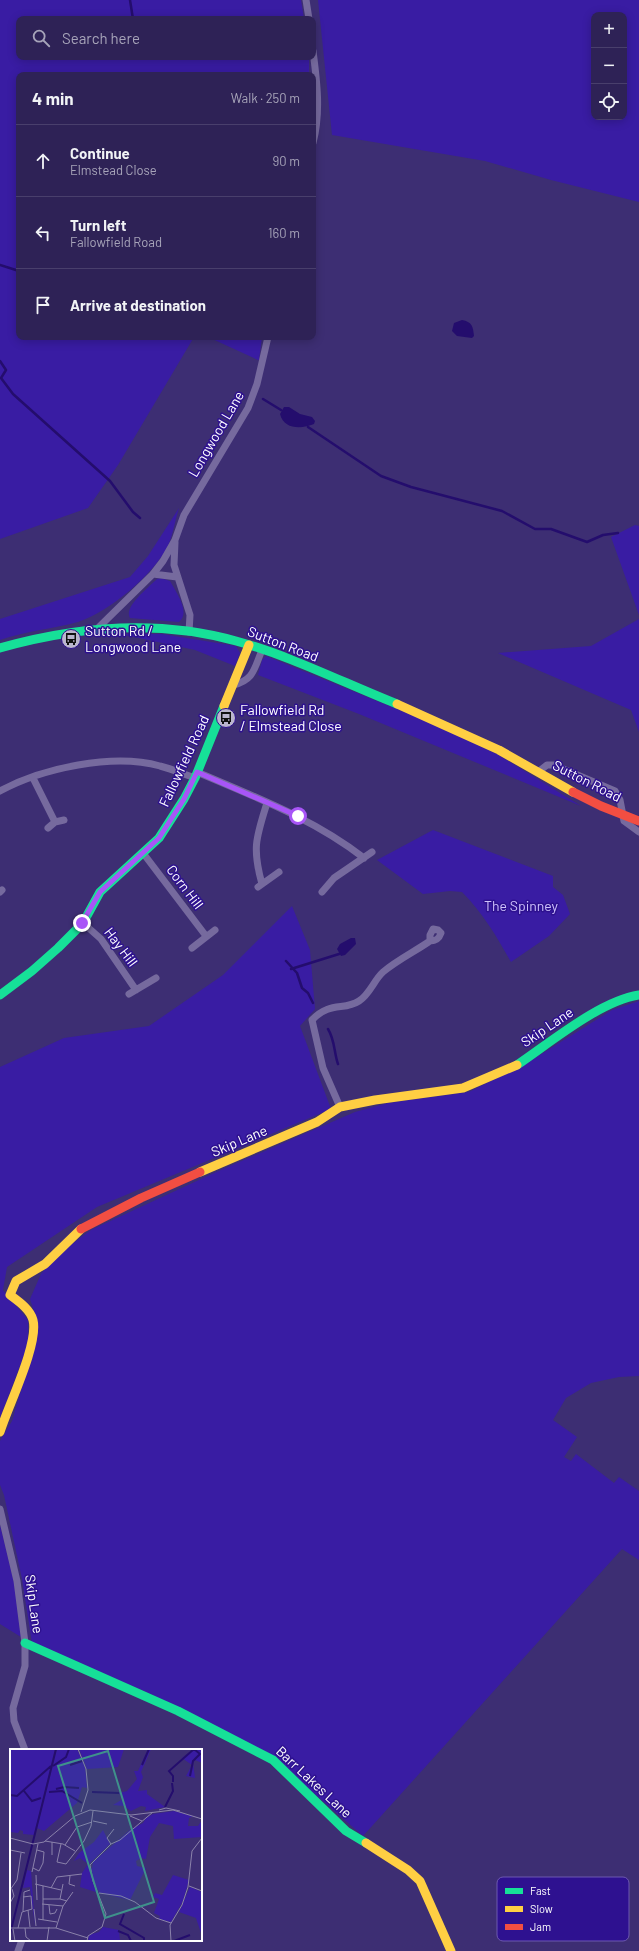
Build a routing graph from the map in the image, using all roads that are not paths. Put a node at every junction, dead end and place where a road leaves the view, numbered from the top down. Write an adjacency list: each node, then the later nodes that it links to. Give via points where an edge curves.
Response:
1 (306, 0): 2 (street)
2 (308, 16)
3 (314, 60): 4 (street)
4 (315, 72)
5 (316, 82): 6 (street)
6 (316, 132)
7 (267, 340): 8 (street, Longwood Lane, via 257,384 248,408 184,515)
8 (175, 540): 9 (street, Longwood Lane); 10 (street, Longwood Lane, via 174,565)
9 (153, 574): 10 (street); 11 (street, Longwood Lane)
10 (177, 577): 12 (street, Longwood Lane, via 190,615)
11 (99, 627): 12 (street, Sutton Road, via 154,628); 14 (street, Sutton Road, via 45,636)
12 (189, 632): 13 (street, Sutton Road)
13 (249, 645): 15 (street, Sutton Road); 16 (street, Fallowfield Road)
14 (0, 648)
15 (262, 650): 16 (street, via 252,676 243,683); 17 (street, Sutton Road, via 459,731 500,750)
16 (233, 685): 18 (street, Fallowfield Road)
17 (538, 772): 22 (street, Sutton Road, via 589,800); 22 (street, Sutton Road, via 547,765 554,765 615,791)
18 (196, 775): 19 (street, via 159,766 122,762 56,768); 21 (street); 29 (street, Fallowfield Road, via 159,838)
19 (33, 778): 20 (street); 25 (street)
20 (0, 791)
21 (267, 803): 30 (street, via 298,816); 31 (street, via 256,839 256,863 260,886)
22 (624, 815): 24 (street, Sutton Road); 27 (street, via 624,820)
23 (64, 820): 25 (street)
24 (639, 821)
25 (55, 822): 26 (street)
26 (48, 828)
27 (639, 832)
28 (372, 852): 30 (street)
29 (143, 853): 33 (street, Fallowfield Road, via 100,892); 35 (street, Corn Hill)
30 (364, 858): 32 (street, via 334,878)
31 (279, 872)
32 (322, 892)
33 (82, 923): 39 (street, Hay Hill, via 101,939); 41 (street, Fallowfield Road, via 32,971)
34 (216, 930): 35 (street)
35 (206, 936): 37 (street)
36 (430, 941): 43 (street, via 382,973 358,1002 325,1010 312,1020 323,1068)
37 (192, 948)
38 (156, 978): 39 (street)
39 (136, 990): 40 (street)
40 (129, 994)
41 (0, 995)
42 (639, 995): 43 (street, Skip Lane, via 625,997 592,1014 517,1065 463,1088)
43 (340, 1107): 44 (street, Skip Lane, via 318,1122 141,1198 82,1228 45,1264 16,1280 10,1295 20,1302 33,1320 31,1346)
44 (0, 1432)
45 (0, 1509): 46 (street, Skip Lane, via 17,1581)
46 (25, 1643): 47 (street, Skip Lane, via 25,1666 13,1708 14,1721); 50 (street, Barr Lakes Lane, via 178,1711 273,1760 346,1831 408,1870 420,1881)
47 (25, 1749)
48 (22, 1941): 49 (street)
49 (18, 1951)
50 (451, 1951)

